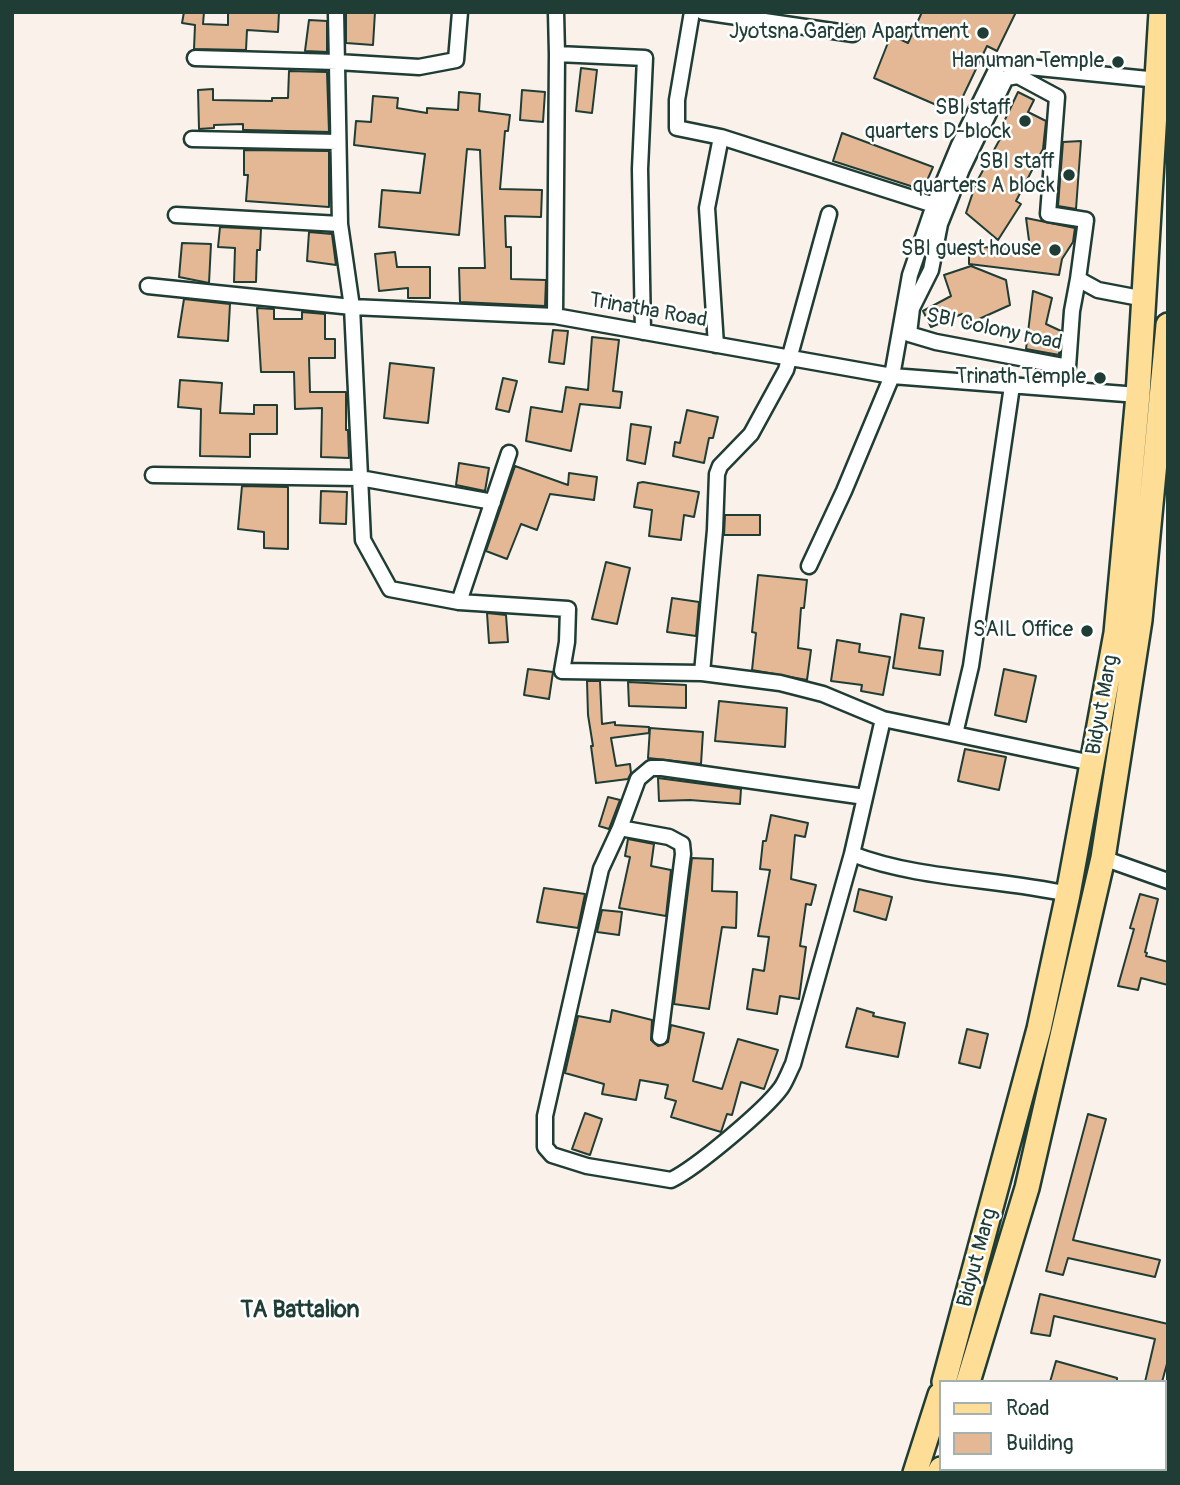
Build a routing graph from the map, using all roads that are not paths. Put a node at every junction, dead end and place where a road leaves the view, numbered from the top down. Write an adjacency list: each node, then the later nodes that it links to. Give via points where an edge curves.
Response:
1 (336, 12): 10 (street)
2 (460, 12): 10 (street, via 456,60 419,67)
3 (556, 12): 8 (street)
4 (692, 12): 12 (street, via 677,100 677,128)
5 (703, 12): 7 (street)
6 (1161, 12): 11 (main road, Bidyut Marg)
7 (853, 34)
8 (557, 54): 23 (street); 25 (street, via 645,58 640,169)
9 (195, 58): 10 (street)
10 (337, 62): 14 (street)
11 (1158, 80): 15 (street, via 999,64); 21 (main road, Bidyut Marg)
12 (721, 137): 15 (street); 26 (street, via 707,208)
13 (192, 139): 14 (street)
14 (338, 142): 18 (street)
15 (934, 205): 28 (street, via 910,275)
16 (829, 214): 27 (street)
17 (176, 215): 18 (street)
18 (340, 224): 22 (street)
19 (1078, 279): 19 (street, SBI Colony road, via 1068,367 909,334 912,307 931,270 940,224 1006,78 1018,76 1057,97 1048,214 1086,220); 21 (street, via 1098,290)
20 (148, 286): 22 (street, Trinatha Road)
21 (1145, 299): 30 (main road, Bidyut Marg)
22 (352, 307): 23 (street, Trinatha Road); 33 (street)
23 (555, 316): 25 (street, Trinatha Road)
24 (1168, 325): 44 (main road, Bidyut Marg, via 1140,620)
25 (643, 332): 26 (street, Trinatha Road)
26 (716, 345): 27 (street, Trinatha Road)
27 (789, 358): 28 (street, Trinatha Road); 37 (street, via 751,435 717,474)
28 (892, 376): 29 (street, Trinatha Road); 35 (street)
29 (1012, 386): 30 (street, Trinatha Road); 39 (street, via 971,666)
30 (1138, 395): 40 (main road, Bidyut Marg, via 1116,633)
31 (509, 453): 34 (street)
32 (153, 475): 33 (street)
33 (360, 478): 34 (street); 36 (street, via 363,540 390,589)
34 (493, 502): 36 (street)
35 (809, 566)
36 (459, 602): 37 (street, via 568,609 562,671)
37 (702, 673): 38 (street, via 804,688)
38 (883, 719): 39 (street); 41 (street)
39 (955, 734): 40 (street)
40 (1092, 763): 46 (main road, Bidyut Marg)
41 (865, 797): 42 (street, via 651,768 638,779); 43 (street)
42 (620, 828): 43 (street, via 601,869 545,1116 545,1147 552,1156 661,1180 678,1176 726,1139 783,1085); 47 (street, via 669,837 682,844)
43 (852, 854): 46 (street, via 939,874)
44 (1103, 858): 45 (street); 49 (main road, Bidyut Marg)
45 (1168, 881)
46 (1068, 894): 48 (main road, Bidyut Marg, via 1040,1028)
47 (660, 1037)
48 (999, 1181): 49 (main road); 50 (main road, Bidyut Marg)
49 (1027, 1188): 51 (main road, Bidyut Marg)
50 (945, 1380)
51 (975, 1380)
52 (939, 1398): 53 (main road)
53 (915, 1473)

